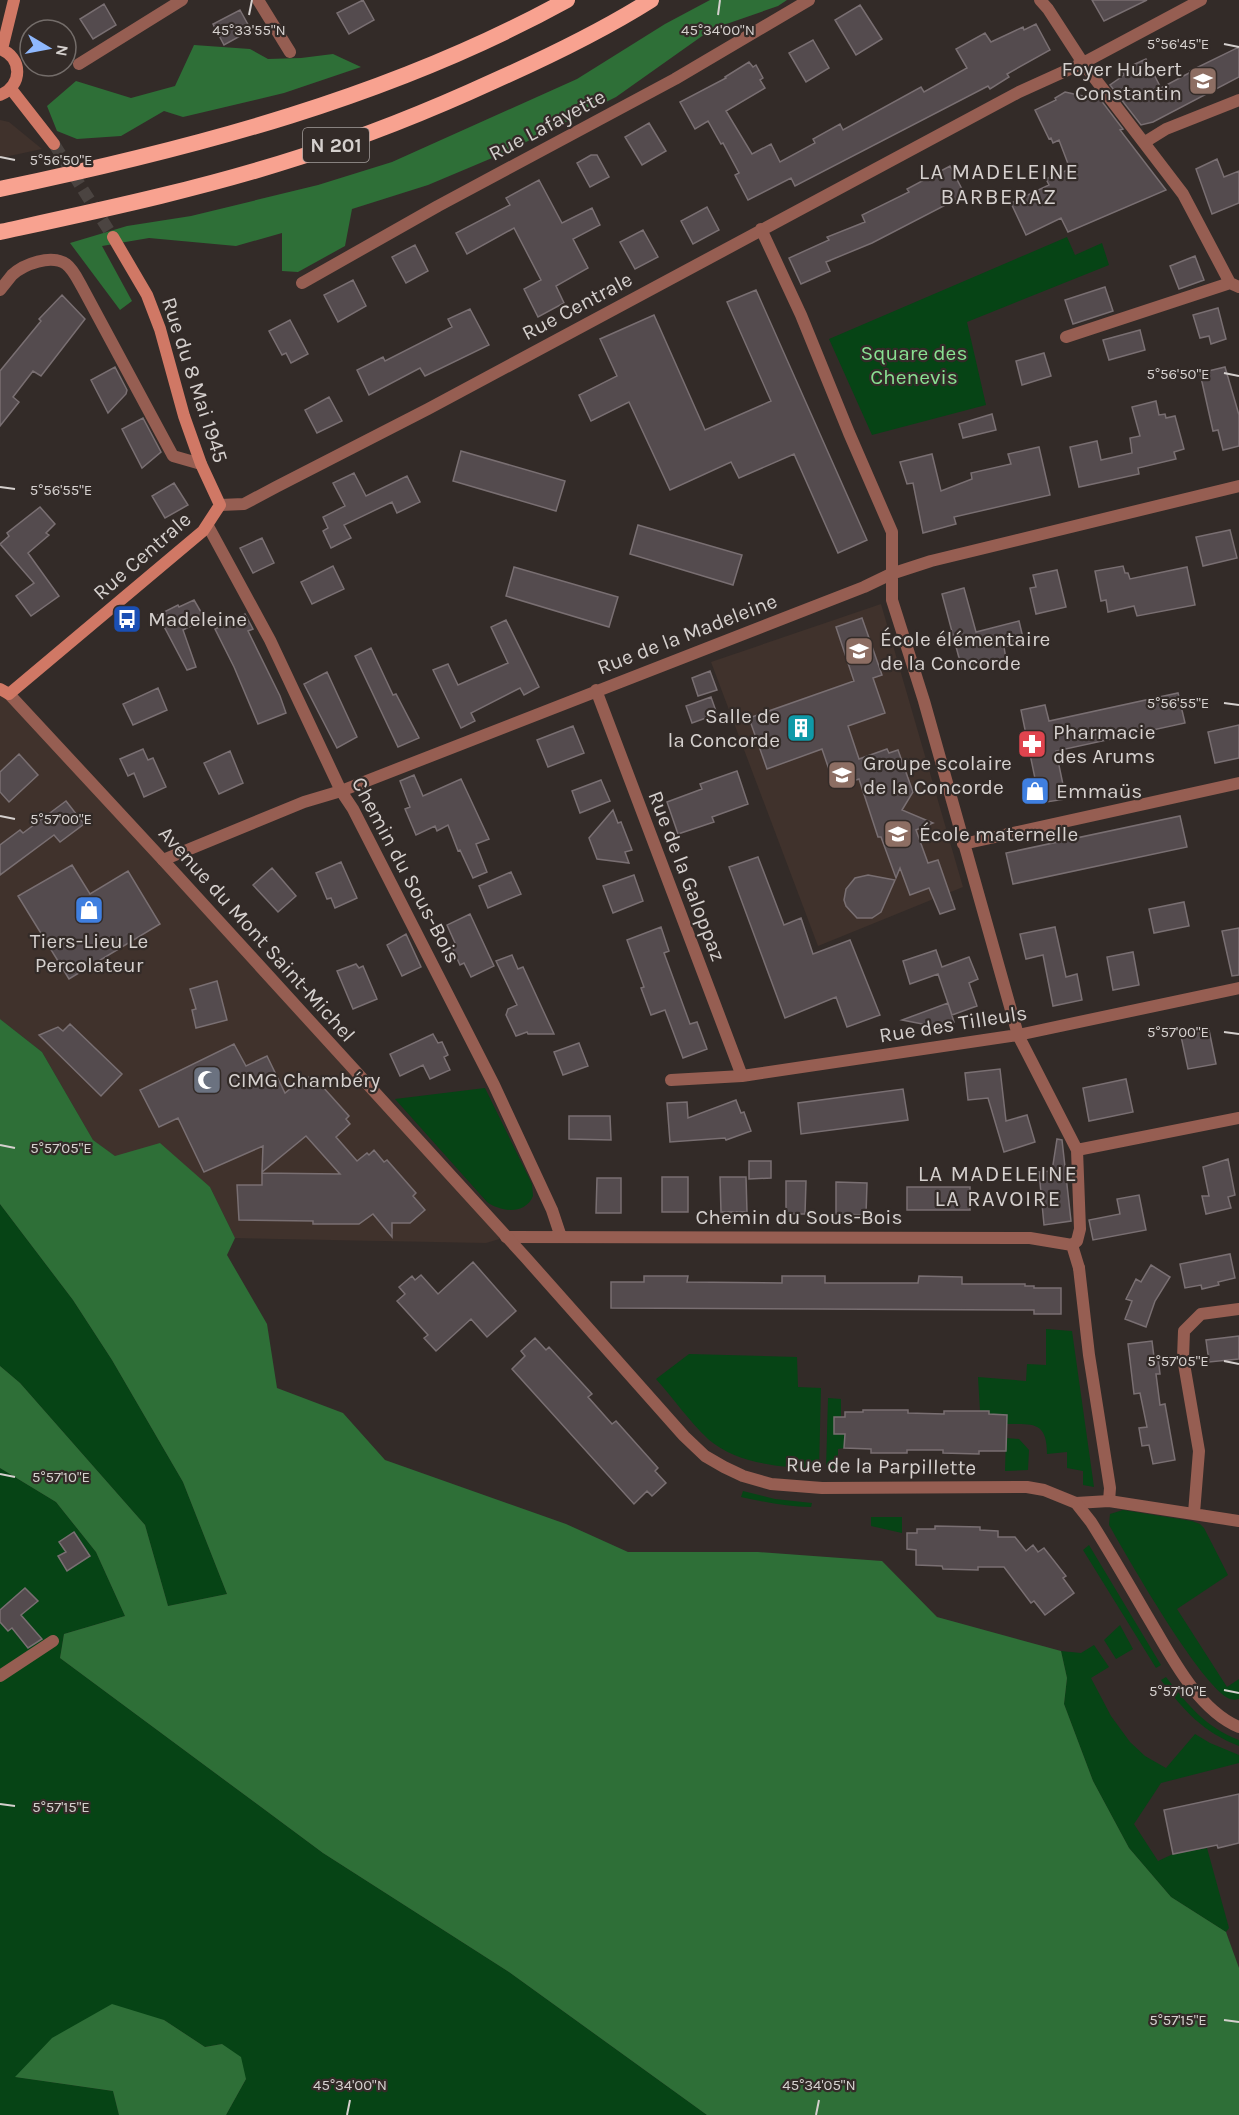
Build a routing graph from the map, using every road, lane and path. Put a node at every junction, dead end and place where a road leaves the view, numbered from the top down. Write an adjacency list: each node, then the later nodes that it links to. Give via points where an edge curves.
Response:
1 (14, 0): 9 (main road)
2 (182, 0): 12 (street)
3 (258, 0): 10 (street)
4 (567, 0): 17 (highway, N 201, via 396,79 281,119 171,150)
5 (651, 0): 19 (highway, N 201, via 522,69 369,133 185,190)
6 (809, 0): 21 (street, Rue Lafayette, via 675,79)
7 (1040, 0): 11 (street)
8 (1201, 0): 11 (street, Rue Centrale)
9 (1, 49): 13 (main road, via 9,53 17,66 17,79)
10 (290, 52)
11 (1083, 63): 15 (street); 18 (street, Rue Centrale, via 1019,92)
12 (79, 64)
13 (6, 92): 16 (main road)
14 (1239, 100): 15 (street, via 1166,129)
15 (1145, 142): 22 (street, via 1183,194)
16 (54, 144)
17 (0, 189)
18 (761, 229): 27 (street, Rue Centrale, via 244,504); 29 (street, via 892,532)
19 (0, 232)
20 (113, 237): 25 (main road, Rue du 8 Mai 1945, via 147,295 160,328)
21 (302, 284)
22 (1235, 285): 24 (street)
23 (0, 290): 25 (street, via 28,264 49,260 65,263 82,287 173,456)
24 (1066, 337)
25 (201, 464): 27 (main road, Rue du 8 Mai 1945)
26 (1239, 486): 29 (street, Rue de la Madeleine)
27 (220, 505): 28 (main road, Rue Centrale)
28 (208, 526): 31 (main road, Rue Centrale); 33 (street, Chemin du Sous-Bois, via 270,640)
29 (891, 574): 30 (street, Rue de la Madeleine); 34 (street, via 892,600)
30 (596, 690): 33 (street, Rue de la Madeleine); 38 (street, Rue de la Galoppaz)
31 (5, 692): 35 (street, Avenue du Mont Saint-Michel)
32 (1239, 783): 34 (street)
33 (341, 791): 35 (street, Rue de la Madeleine, via 304,802); 43 (street, Chemin du Sous-Bois, via 494,1085 536,1172)
34 (963, 844): 37 (street)
35 (164, 860): 42 (street, Avenue du Mont Saint-Michel)
36 (1239, 988): 37 (street, Rue des Tilleuls)
37 (1018, 1035): 38 (street, Rue des Tilleuls); 41 (street)
38 (742, 1076): 39 (street, Rue des Tilleuls)
39 (671, 1080)
40 (1239, 1118): 41 (street)
41 (1077, 1150): 44 (street, via 1080,1229)
42 (506, 1237): 43 (street, Chemin du Sous-Bois); 47 (street, Rue de la Parpillette, via 684,1436 705,1456 743,1476 799,1487 1027,1487)
43 (561, 1237): 44 (street, Chemin du Sous-Bois, via 1030,1238)
44 (1072, 1245): 46 (street, via 1079,1268)
45 (1239, 1309): 48 (street, via 1202,1314 1184,1330 1183,1358 1199,1451)
46 (1109, 1501): 47 (street); 48 (street)
47 (1076, 1503): 52 (street, via 1188,1682 1209,1706)
48 (1194, 1513): 49 (street)
49 (1239, 1521)
50 (53, 1641): 51 (street)
51 (0, 1676)
52 (1239, 1727)

